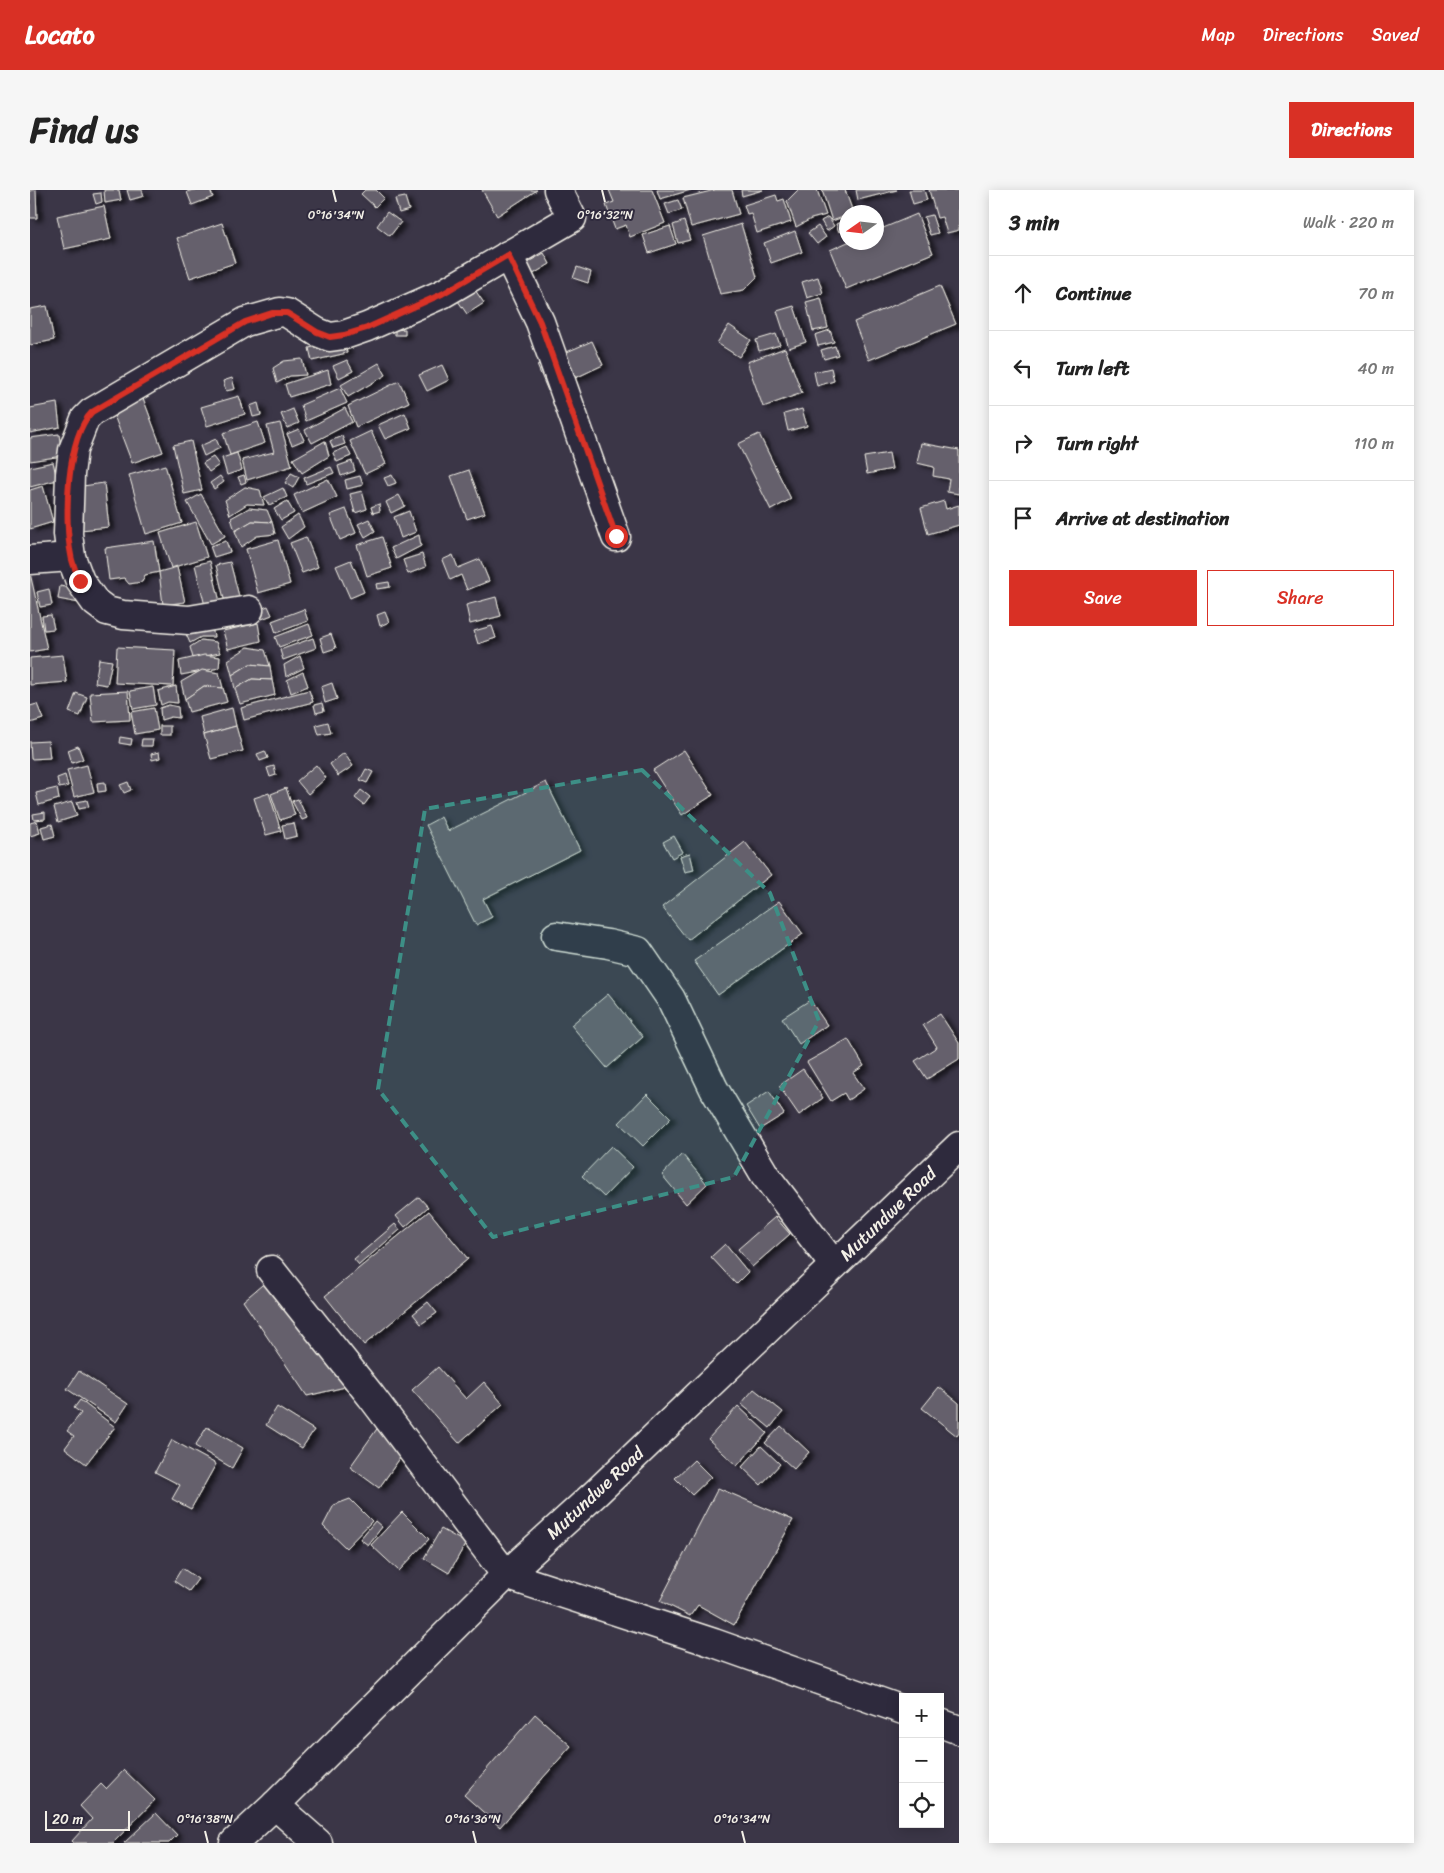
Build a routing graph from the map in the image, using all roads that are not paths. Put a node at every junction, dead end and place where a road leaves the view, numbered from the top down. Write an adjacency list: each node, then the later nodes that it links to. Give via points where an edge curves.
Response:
1 (558, 190): 2 (street, via 572,218)
2 (508, 255): 3 (street, via 540,322); 4 (street, via 442,294 344,335 330,337 317,332 287,313 272,313 245,322 92,412 84,419 73,450 68,534)
3 (616, 536)
4 (71, 557): 5 (street); 6 (street, via 80,581 95,602 107,611 189,620)
5 (30, 560)
6 (249, 610)
7 (556, 936): 9 (street, via 638,952 671,999 714,1089 765,1175)
8 (959, 1146): 9 (street, Mutundwe Road)
9 (834, 1265): 11 (street, Mutundwe Road)
10 (271, 1270): 11 (street)
11 (506, 1575): 12 (street, via 714,1643); 15 (street, Mutundwe Road)
12 (899, 1709)
13 (944, 1725): 14 (street)
14 (959, 1730)
15 (275, 1804): 16 (street, Mutundwe Road); 17 (street)
16 (234, 1843)
17 (318, 1843)

